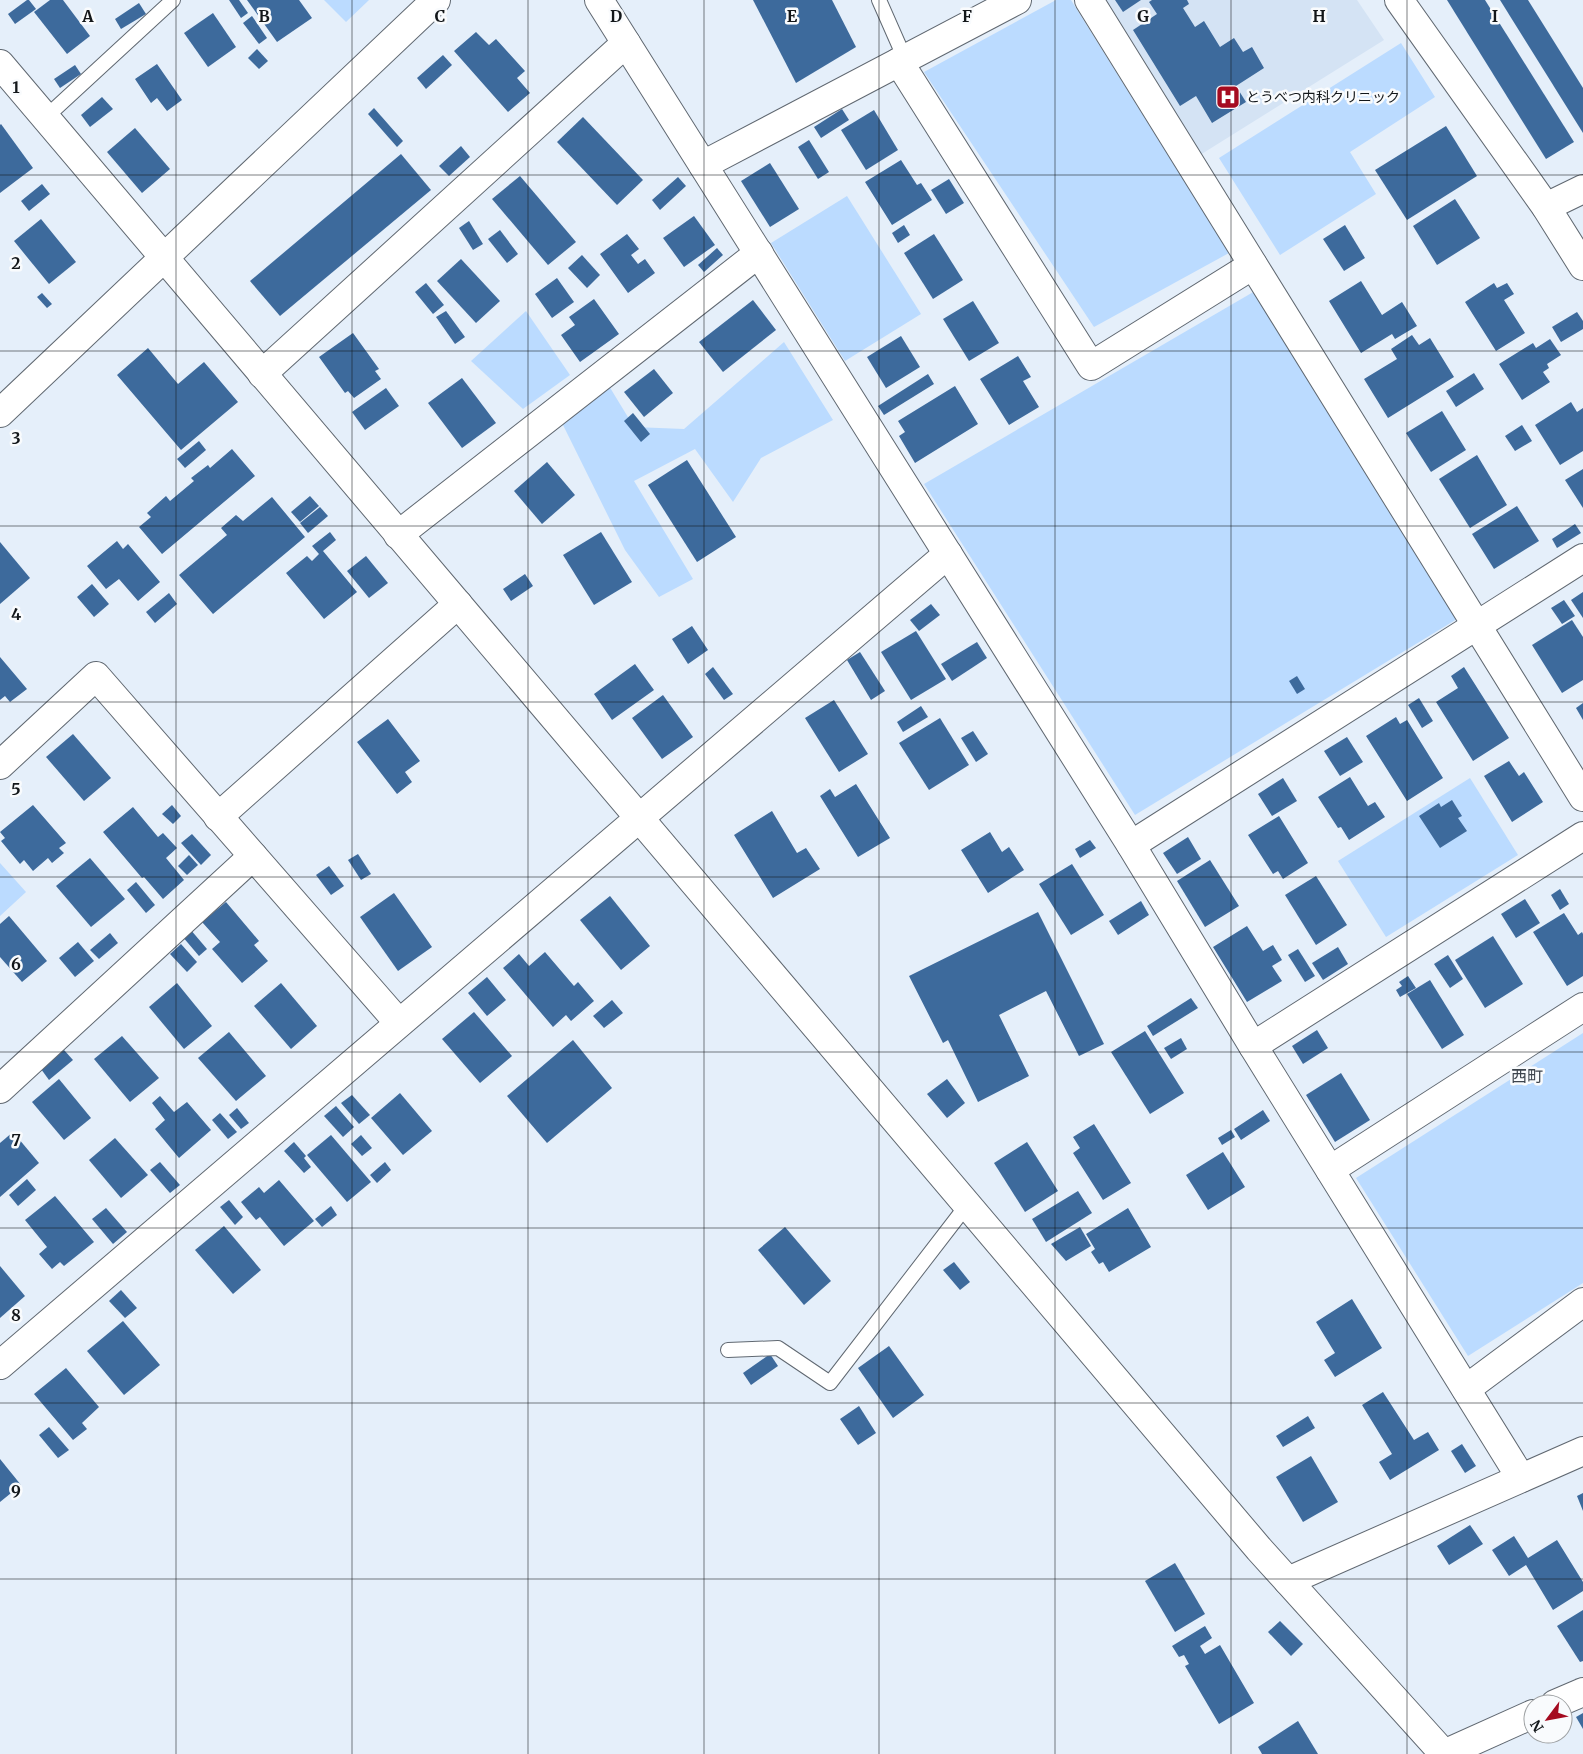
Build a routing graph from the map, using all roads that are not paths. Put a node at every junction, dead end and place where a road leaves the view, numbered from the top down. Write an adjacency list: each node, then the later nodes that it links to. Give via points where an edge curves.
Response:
1 (173, 0): 11 (lane)
2 (436, 0): 16 (street)
3 (599, 0): 8 (street)
4 (879, 0): 9 (lane)
5 (1017, 0): 9 (street)
6 (1089, 0): 17 (street)
7 (1399, 0): 14 (street)
8 (626, 43): 12 (street); 19 (street)
9 (902, 60): 12 (street); 17 (street, via 1091,366)
10 (0, 64): 11 (street)
11 (45, 118): 16 (street)
12 (703, 165): 15 (street)
13 (1583, 189): 14 (street)
14 (1546, 207): 18 (street)
15 (758, 253): 21 (street); 22 (street)
16 (163, 258): 19 (street); 20 (street)
17 (1253, 265): 25 (street)
18 (1583, 266)
19 (262, 374): 21 (street)
20 (0, 413)
21 (398, 535): 24 (street)
22 (948, 554): 29 (street); 31 (street)
23 (1583, 558): 25 (street)
24 (458, 604): 28 (street); 29 (street)
25 (1477, 626): 27 (street); 31 (street)
26 (0, 765): 28 (street, via 96,676)
27 (1583, 797)
28 (218, 816): 32 (street)
29 (639, 818): 34 (street); 38 (street)
30 (1583, 836): 35 (street)
31 (1131, 845): 35 (street)
32 (253, 856): 34 (street); 36 (street)
33 (1583, 1007): 37 (street)
34 (399, 1023): 41 (street)
35 (1253, 1046): 37 (street)
36 (0, 1089)
37 (1330, 1170): 42 (street)
38 (967, 1205): 40 (lane, via 830,1384 778,1348); 45 (street)
39 (1583, 1302): 42 (street)
40 (728, 1350)
41 (0, 1364)
42 (1466, 1389): 44 (street)
43 (1583, 1451): 44 (street)
44 (1521, 1478): 45 (street)
45 (1288, 1581): 47 (street)
46 (1523, 1718): 47 (street)
47 (1444, 1754)

